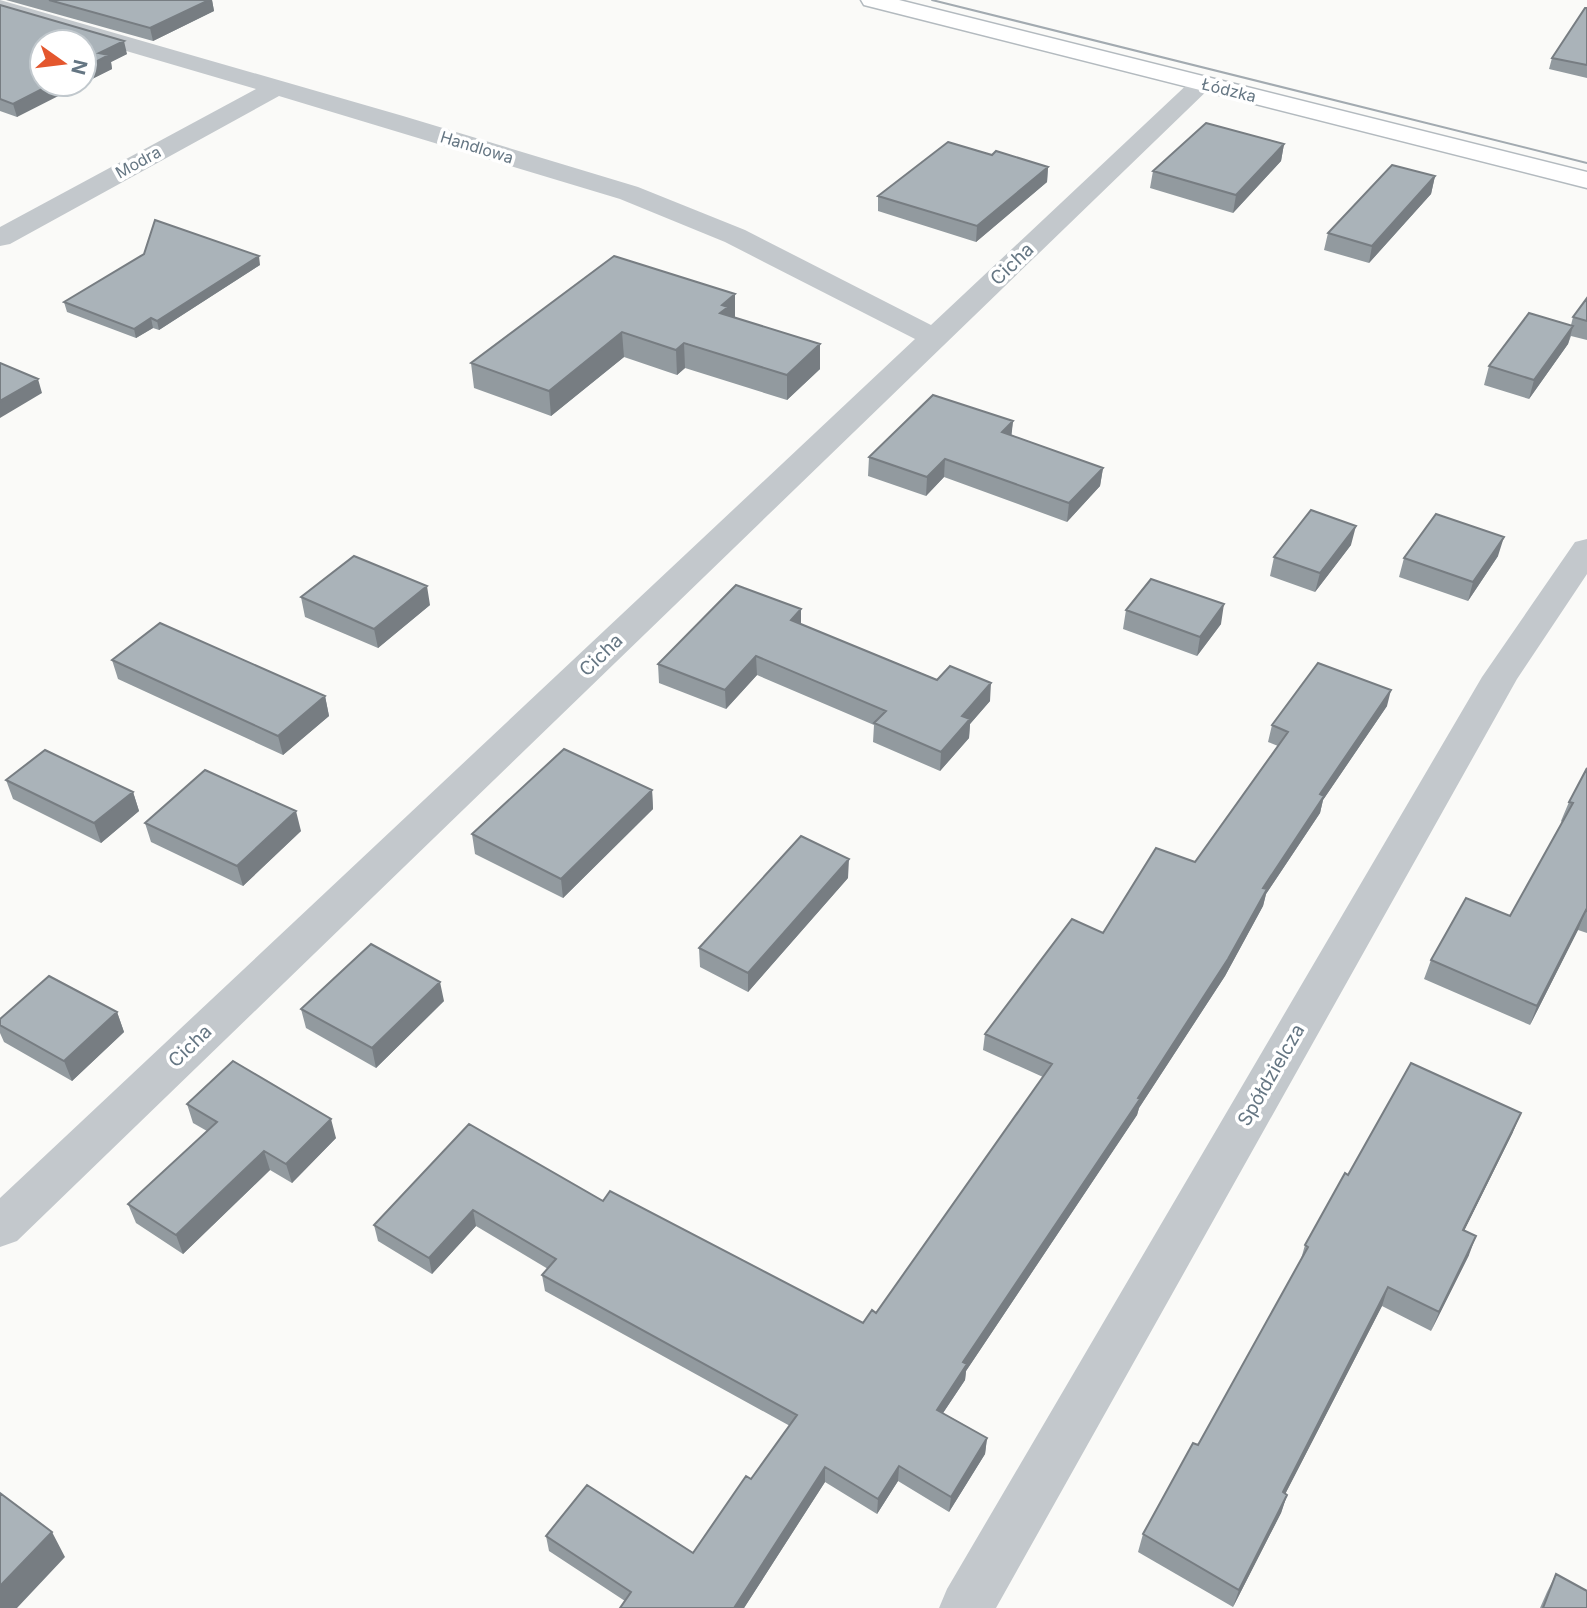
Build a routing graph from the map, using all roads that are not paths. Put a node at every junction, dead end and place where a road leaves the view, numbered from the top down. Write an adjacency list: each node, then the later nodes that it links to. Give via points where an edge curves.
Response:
1 (872, 0): 3 (main road, Łódzka)
2 (0, 7): 4 (street, Handlowa)
3 (1203, 83): 5 (main road, Łódzka); 7 (street, Cicha)
4 (277, 87): 6 (street, Modra); 7 (street, Handlowa, via 678,211)
5 (1587, 180)
6 (0, 238)
7 (935, 338): 9 (street, Cicha)
8 (1587, 549): 10 (street, Spółdzielcza, via 1500,677)
9 (0, 1227)
10 (966, 1608)

